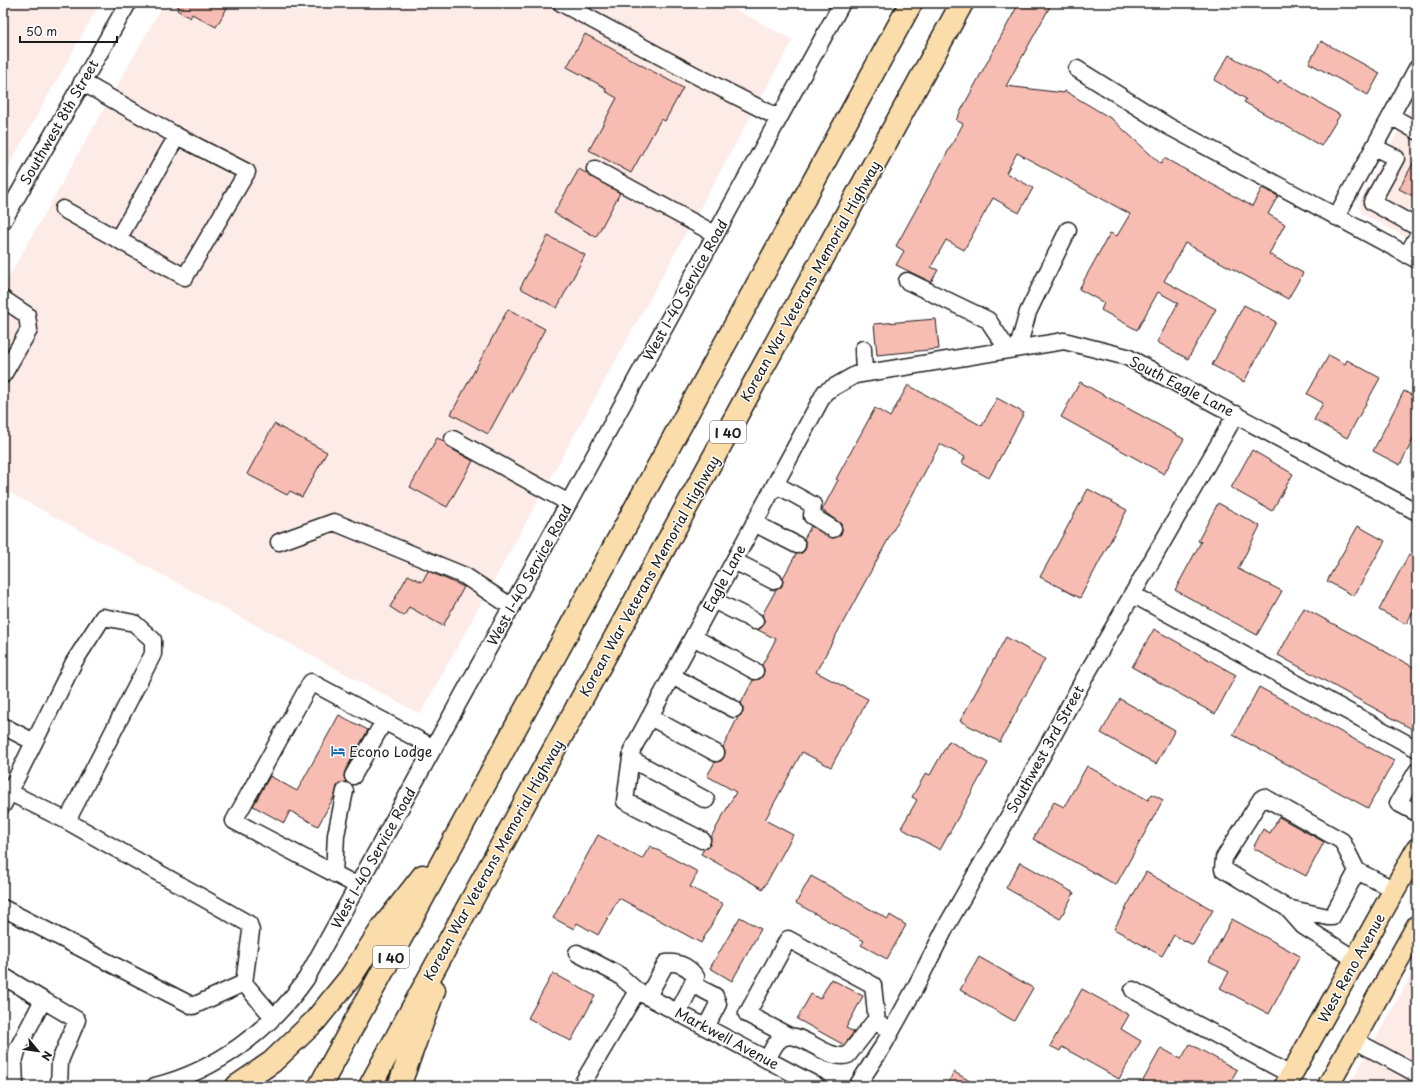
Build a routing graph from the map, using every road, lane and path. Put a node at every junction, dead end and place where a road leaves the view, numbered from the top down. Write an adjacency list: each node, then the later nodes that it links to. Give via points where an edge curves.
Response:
1 (128, 3): 8 (street, Southwest 8th Street)
2 (561, 3): 10 (street)
3 (842, 3): 10 (street, West I-40 Service Road)
4 (911, 3): 64 (highway, I 40)
5 (962, 3): 74 (highway, Korean War Veterans Memorial Highway / I 40)
6 (1417, 68): 9 (street)
7 (1077, 69): 16 (street, via 1168,126)
8 (82, 82): 12 (street); 17 (street, Southwest 8th Street)
9 (1391, 116): 11 (street); 13 (street)
10 (778, 118): 20 (street, West I-40 Service Road)
11 (1416, 126)
12 (177, 136): 22 (street); 22 (street, via 246,172 185,277)
13 (1374, 147): 16 (street); 18 (street, via 1396,158 1372,202)
14 (595, 169): 20 (street)
15 (63, 209): 22 (street)
16 (1336, 217): 23 (street)
17 (3, 221)
18 (1417, 227)
19 (1068, 230): 27 (street)
20 (715, 234): 33 (street, West I-40 Service Road)
21 (1417, 237): 23 (street)
22 (118, 239)
23 (1412, 258)
24 (908, 281): 27 (street, via 988,320)
25 (3, 299): 29 (street, via 26,316 29,330)
26 (863, 349): 28 (street)
27 (1013, 349): 28 (street, South Eagle Lane); 30 (street, South Eagle Lane, via 1064,341 1127,357)
28 (860, 374): 32 (street, Eagle Lane, via 825,392)
29 (3, 375)
30 (1236, 414): 34 (street, South Eagle Lane); 41 (street, Southwest 3rd Street)
31 (453, 439): 33 (street)
32 (775, 484): 35 (street, Eagle Lane); 36 (street, via 813,504 812,516)
33 (569, 503): 43 (street, West I-40 Service Road)
34 (1417, 512)
35 (754, 523): 38 (street); 39 (street, Eagle Lane)
36 (834, 529)
37 (279, 542): 43 (street, via 334,522 465,576)
38 (796, 545)
39 (734, 561): 40 (street); 42 (street, Eagle Lane)
40 (774, 581)
41 (1132, 594): 54 (street); 87 (street, Southwest 3rd Street, via 947,925)
42 (713, 600): 44 (street); 45 (street, Eagle Lane)
43 (512, 607): 53 (street, West I-40 Service Road)
44 (755, 621)
45 (693, 637): 46 (street); 47 (street, Eagle Lane)
46 (755, 671)
47 (672, 676): 48 (street); 49 (street, Eagle Lane)
48 (734, 709)
49 (650, 717): 55 (street); 56 (street, Eagle Lane, via 632,750)
50 (384, 721): 53 (street); 58 (street); 68 (street, via 311,682 234,821)
51 (3, 726): 52 (street)
52 (34, 742): 60 (street); 63 (street, via 74,662 103,617 134,623 153,640 153,654)
53 (434, 748): 69 (street, West I-40 Service Road)
54 (1417, 749)
55 (716, 753)
56 (631, 759): 61 (street); 65 (street, Eagle Lane, via 626,801)
57 (1417, 771): 62 (street, via 1398,803)
58 (353, 776)
59 (345, 791): 68 (street, via 336,835)
60 (5, 796): 63 (street)
61 (706, 800)
62 (1417, 813)
63 (67, 821): 78 (street, via 249,924 251,931)
64 (461, 828): 96 (highway, via 383,927 350,978 315,1021 272,1062); 97 (highway, I 40)
65 (702, 840)
66 (1417, 849): 70 (main road, West Reno Avenue)
67 (1357, 871): 70 (street); 72 (street, via 1332,917); 72 (street, via 1342,841 1264,797 1224,858 1223,869)
68 (334, 874): 69 (street)
69 (358, 886): 84 (street, West I-40 Service Road, via 306,979 295,995)
70 (1394, 890): 76 (main road, West Reno Avenue)
71 (3, 908): 78 (street, via 193,1006)
72 (1287, 908): 76 (street, via 1303,926)
73 (1417, 926): 89 (main road)
74 (454, 932): 98 (highway, Korean War Veterans Memorial Highway / I 40); 99 (highway)
75 (577, 953): 81 (street, Markwell Avenue, via 619,975)
76 (1356, 960): 92 (main road, West Reno Avenue)
77 (3, 976): 82 (street)
78 (244, 983): 84 (street)
79 (692, 984): 81 (street, via 696,977 691,970 677,962 666,963); 83 (street); 86 (street, via 715,996 718,1004)
80 (1133, 990): 92 (street)
81 (642, 993): 83 (street, Markwell Avenue); 100 (street)
82 (43, 1000): 93 (street, via 18,1048 14,1062); 94 (street, via 77,1020 60,1061)
83 (678, 1012): 86 (street, Markwell Avenue)
84 (273, 1017): 95 (street, West I-40 Service Road, via 230,1054 175,1081)
85 (877, 1023): 87 (street); 88 (street, via 873,1023 865,1031 848,1055 837,1056 796,1036); 88 (street, via 873,985 788,939 747,1014)
86 (706, 1027): 90 (street, Markwell Avenue)
87 (892, 1030): 102 (street, Southwest 3rd Street)
88 (789, 1036): 90 (street, via 776,1043)
89 (1354, 1040): 91 (street); 103 (main road)
90 (767, 1060): 101 (street, Markwell Avenue)
91 (1417, 1074)
92 (1288, 1081)
93 (15, 1086)
94 (59, 1086)
95 (155, 1086)
96 (237, 1086)
97 (320, 1086)
98 (370, 1086)
99 (399, 1086)
100 (580, 1086)
101 (817, 1086)
102 (857, 1086)
103 (1328, 1086)

